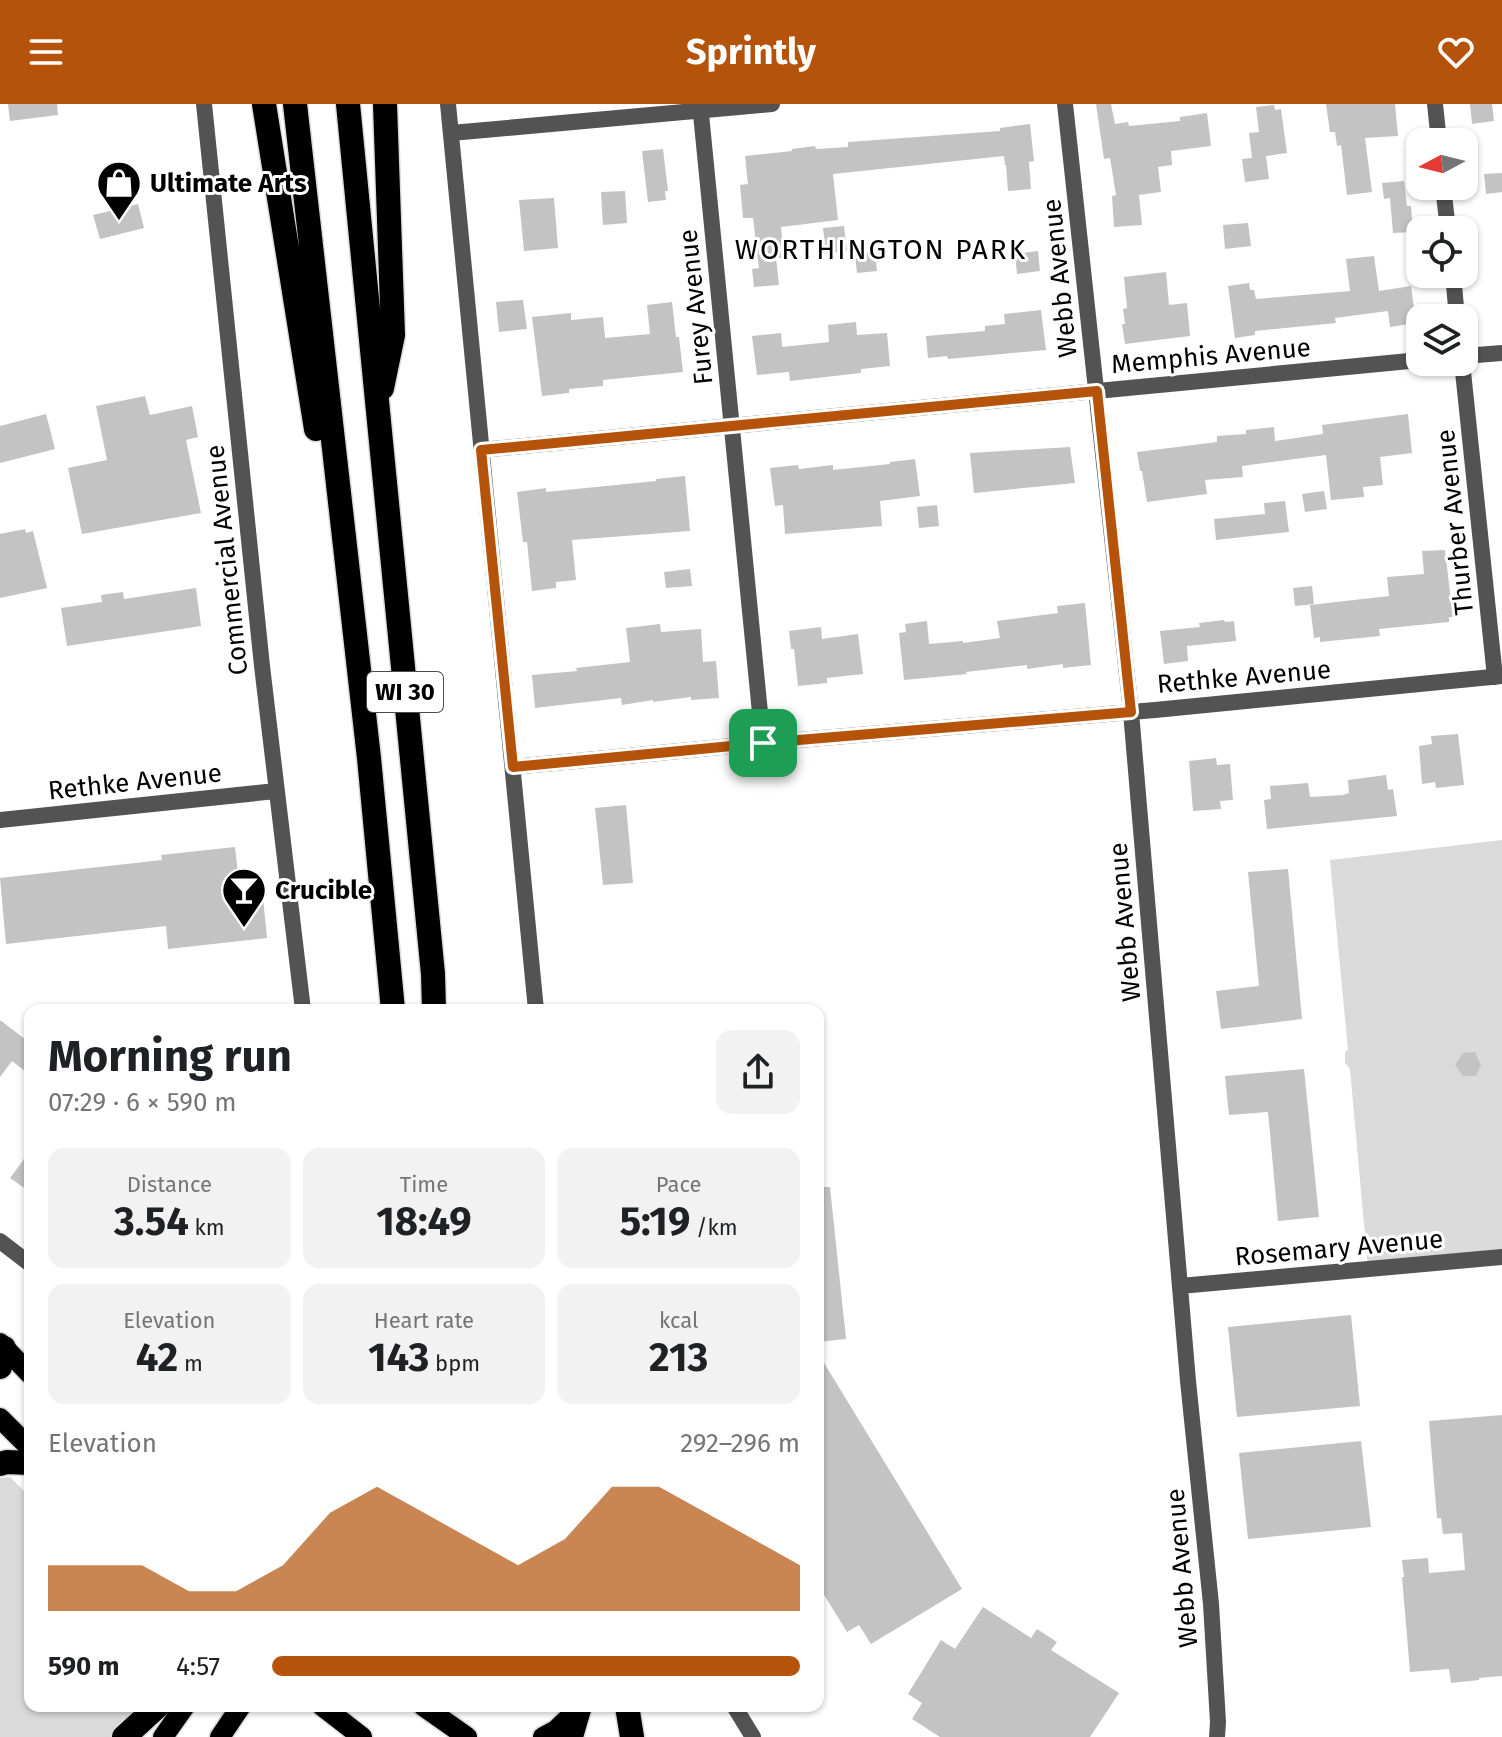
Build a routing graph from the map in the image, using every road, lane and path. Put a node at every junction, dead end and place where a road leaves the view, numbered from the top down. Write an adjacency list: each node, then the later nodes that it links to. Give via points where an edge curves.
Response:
1 (204, 104): 26 (street, Commercial Avenue)
2 (264, 104): 24 (highway)
3 (295, 104): 24 (highway, WI 30)
4 (348, 104): 18 (highway, WI 30)
5 (385, 104): 18 (highway, via 393,335)
6 (448, 104): 12 (street)
7 (772, 104): 10 (street)
8 (1065, 104): 17 (street, Webb Avenue)
9 (1435, 104): 11 (street)
10 (701, 107): 12 (street); 19 (street, Furey Avenue)
11 (1438, 128)
12 (451, 133): 20 (street)
13 (1502, 353): 14 (street)
14 (1478, 357)
15 (1406, 361): 17 (street, Memphis Avenue)
16 (1465, 376): 21 (street, Thurber Avenue)
17 (1097, 391): 19 (street, Memphis Avenue); 22 (street, Webb Avenue)
18 (378, 410): 30 (highway, WI 30)
19 (732, 426): 20 (street, Memphis Avenue); 23 (street, Furey Avenue)
20 (481, 450): 25 (street)
21 (1498, 676): 22 (street, Rethke Avenue)
22 (1131, 712): 23 (street, Rethke Avenue); 35 (street, Webb Avenue)
23 (763, 743): 25 (street, Rethke Avenue)
24 (369, 758): 29 (highway, WI 30)
25 (513, 767): 31 (street)
26 (276, 791): 27 (street, Rethke Avenue); 28 (street, Commercial Avenue)
27 (0, 820)
28 (302, 1004)
29 (392, 1004)
30 (436, 1004)
31 (535, 1004)
32 (0, 1241): 34 (street)
33 (1502, 1257): 35 (street, Rosemary Avenue)
34 (24, 1259)
35 (1180, 1286): 52 (street, Webb Avenue)
36 (1, 1352): 37 (main road)
37 (24, 1369)
38 (0, 1418): 39 (main road)
39 (24, 1442)
40 (24, 1463): 41 (highway)
41 (0, 1464)
42 (151, 1712): 53 (highway)
43 (181, 1712): 54 (main road)
44 (237, 1712): 55 (main road)
45 (331, 1712): 56 (main road)
46 (432, 1712): 57 (main road)
47 (576, 1712): 58 (main road)
48 (580, 1712): 59 (main road)
49 (626, 1712): 60 (highway)
50 (628, 1712): 61 (highway)
51 (738, 1712): 62 (street)
52 (1218, 1736)
53 (124, 1737)
54 (163, 1737)
55 (220, 1737)
56 (362, 1737)
57 (467, 1737)
58 (543, 1737)
59 (573, 1737)
60 (615, 1737)
61 (632, 1737)
62 (753, 1737)

